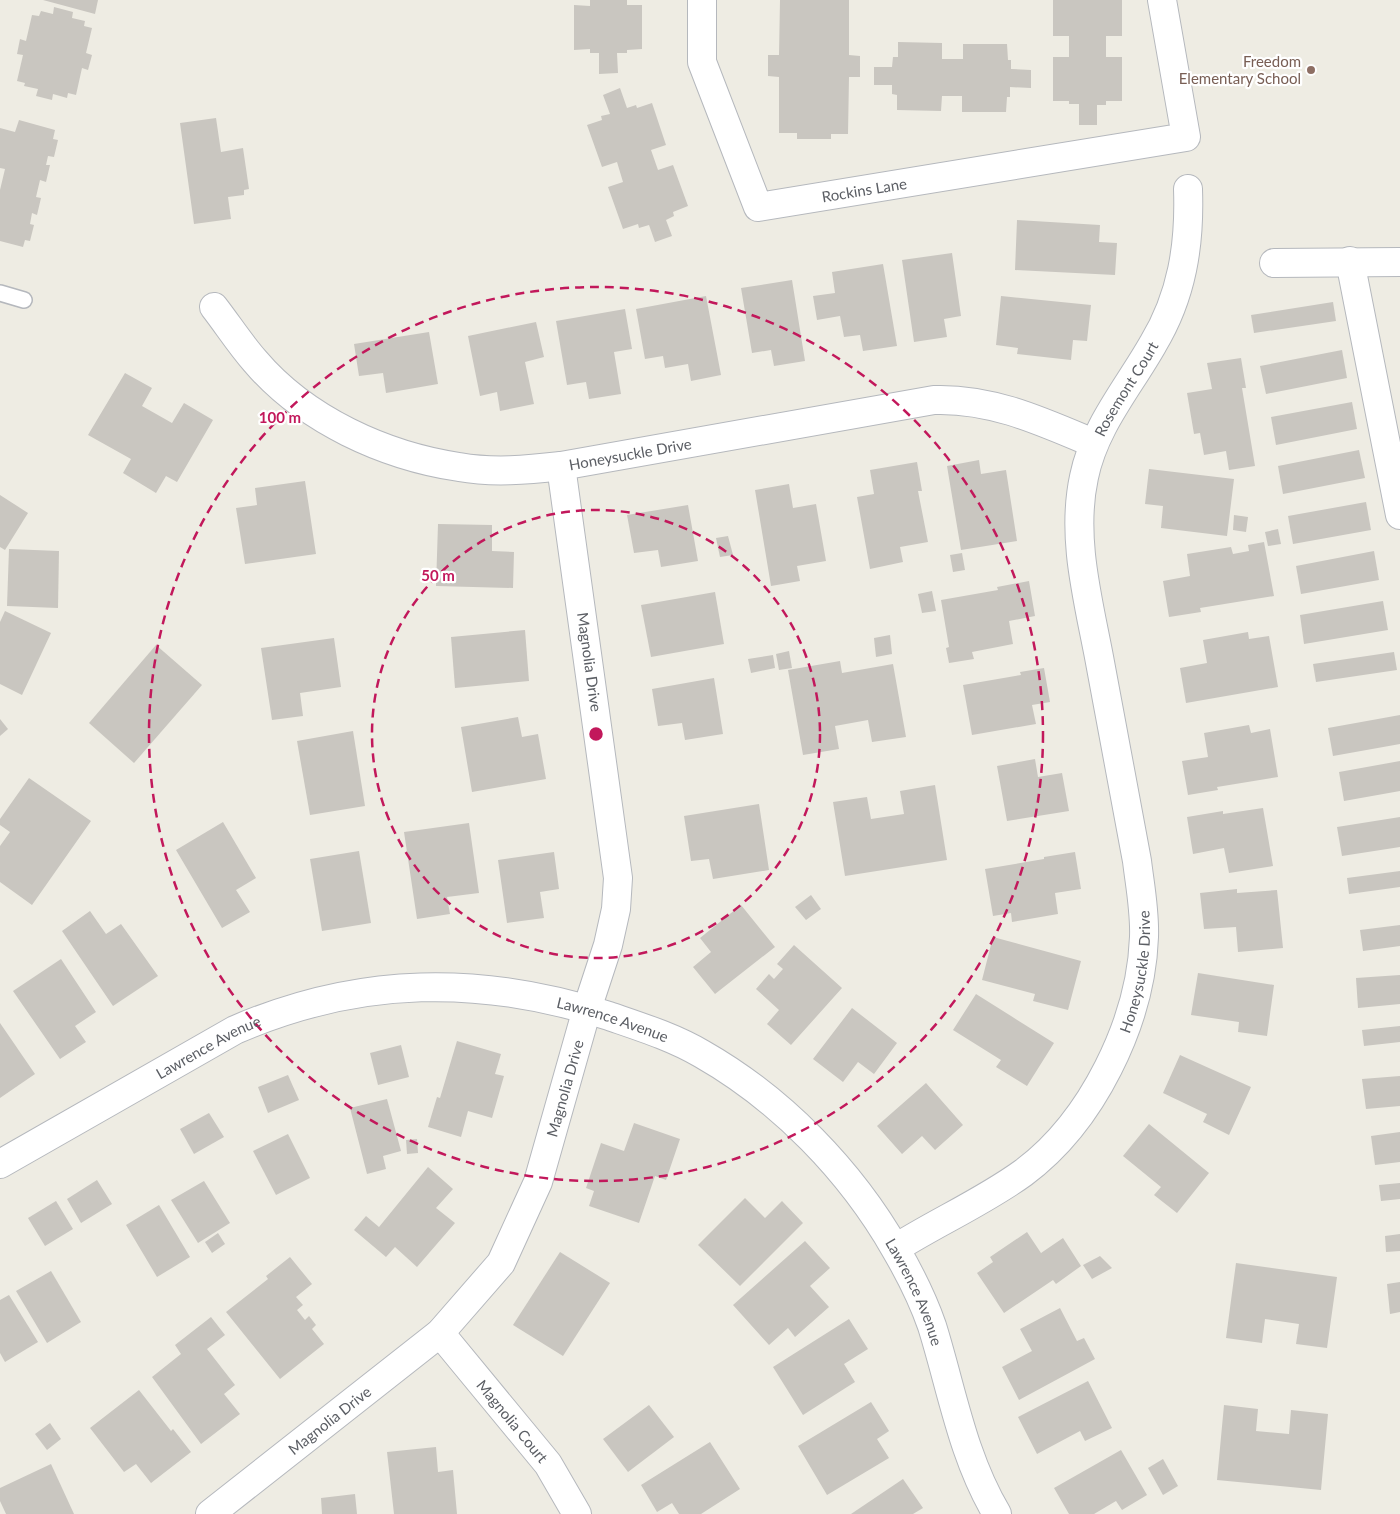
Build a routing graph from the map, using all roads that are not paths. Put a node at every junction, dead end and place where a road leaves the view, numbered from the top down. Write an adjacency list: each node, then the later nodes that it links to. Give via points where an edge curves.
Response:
1 (702, 0): 2 (street, Rockins Lane, via 702,62 758,207 1186,137)
2 (1162, 0)
3 (1188, 189): 10 (street, Rosemont Court, via 1189,226 1179,289 1153,345)
4 (1350, 261): 5 (street); 6 (street); 12 (street)
5 (1400, 262)
6 (1274, 263)
7 (0, 293): 8 (lane)
8 (24, 300)
9 (214, 307): 11 (street, Honeysuckle Drive, via 255,362 282,388 310,409 370,442 461,468 524,470)
10 (1093, 443): 11 (street, Honeysuckle Drive, via 998,407 958,399 934,400); 14 (street, Rosemont Court, via 1083,478 1080,517)
11 (561, 466): 15 (street, Magnolia Drive, via 618,878 616,909)
12 (1397, 474): 13 (street)
13 (1400, 515)
14 (1086, 591): 17 (street, Honeysuckle Drive, via 1142,901 1144,936 1133,1006 1120,1043 1103,1076 1067,1129 1038,1160 1001,1188)
15 (587, 1009): 16 (street, Lawrence Avenue, via 532,995 463,986 398,988 332,997 268,1016 235,1030); 17 (street, Lawrence Avenue, via 669,1038 701,1053 741,1080 781,1111 840,1170); 18 (street, Magnolia Drive, via 538,1182 502,1263)
16 (0, 1164)
17 (896, 1248): 21 (street, Lawrence Avenue, via 931,1323 960,1430 973,1467)
18 (440, 1333): 19 (street, Magnolia Drive); 20 (street, Magnolia Court, via 548,1464)
19 (210, 1514)
20 (577, 1514)
21 (997, 1514)

